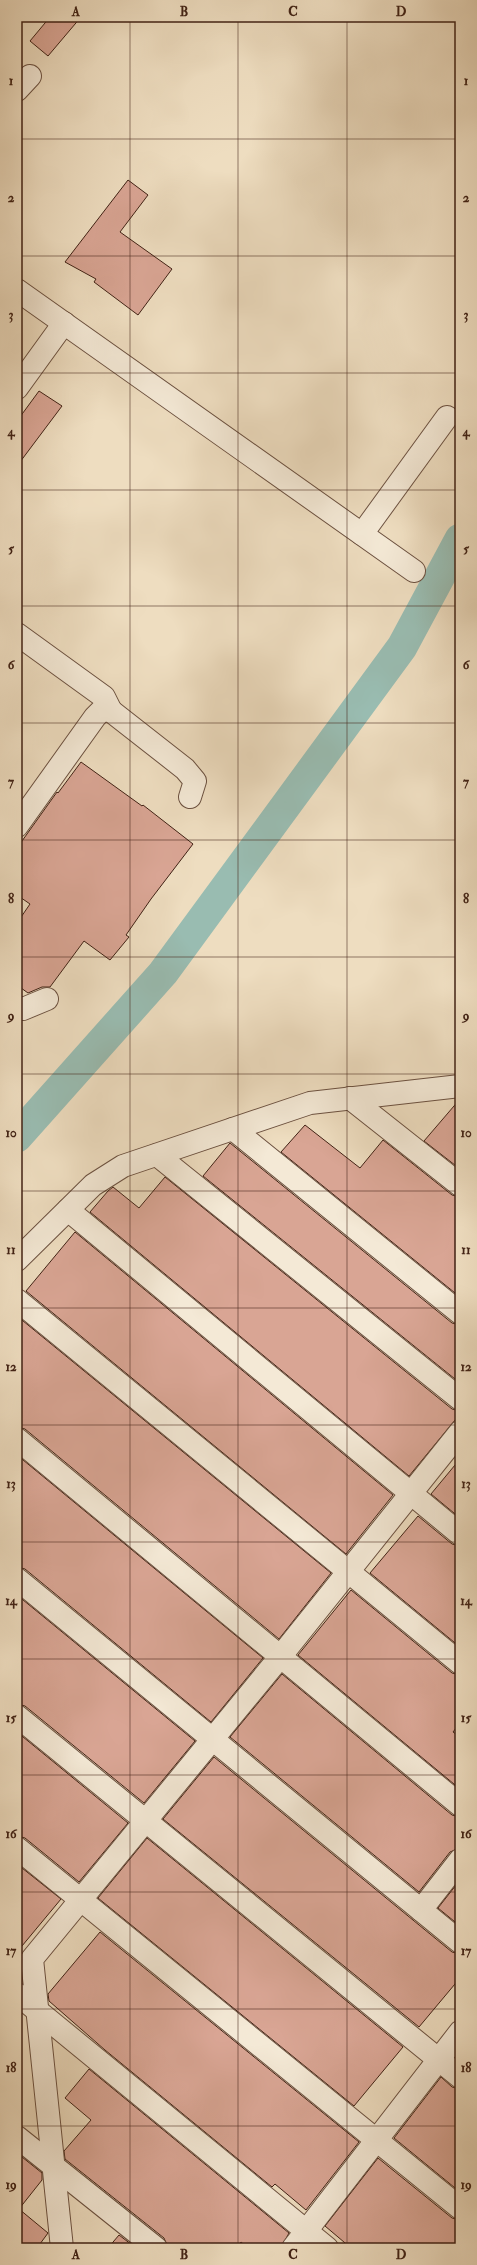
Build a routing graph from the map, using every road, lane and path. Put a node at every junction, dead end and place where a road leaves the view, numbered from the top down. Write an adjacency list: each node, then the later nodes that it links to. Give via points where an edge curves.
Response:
1 (17, 290): 2 (street)
2 (64, 323): 3 (street); 5 (street)
3 (17, 388)
4 (447, 417): 5 (street)
5 (362, 534): 6 (street)
6 (414, 570)
7 (17, 634): 8 (street, via 104,697)
8 (111, 711): 9 (street, via 185,769 195,781); 10 (street, via 102,710 95,717)
9 (190, 797)
10 (17, 826)
11 (48, 999): 12 (street, via 23,1008)
12 (17, 1007)
13 (460, 1086): 14 (street)
14 (350, 1098): 15 (street, via 310,1103); 17 (street)
15 (233, 1129): 16 (street); 21 (street)
16 (157, 1155): 18 (street, via 123,1166 105,1177 93,1185); 22 (street)
17 (460, 1185)
18 (68, 1210): 19 (street); 25 (street)
19 (17, 1260)
20 (17, 1300): 27 (street)
21 (460, 1313)
22 (460, 1399)
23 (460, 1432): 25 (street)
24 (17, 1439): 29 (street)
25 (410, 1493): 26 (street); 27 (street)
26 (460, 1534)
27 (347, 1571): 29 (street); 30 (street)
28 (17, 1579): 32 (street)
29 (280, 1657): 32 (street); 33 (street)
30 (460, 1663)
31 (17, 1716): 34 (street)
32 (212, 1739): 34 (street); 38 (street)
33 (460, 1805)
34 (145, 1820): 37 (street); 43 (street)
35 (17, 1848): 37 (street)
36 (460, 1860): 38 (street)
37 (81, 1900): 41 (street, via 32,1959); 46 (street)
38 (421, 1910): 39 (street)
39 (460, 1942)
40 (17, 1994): 41 (street)
41 (38, 2011): 47 (street); 49 (street)
42 (460, 2032): 43 (street)
43 (439, 2060): 44 (street); 46 (street)
44 (460, 2077)
45 (17, 2137): 47 (street)
46 (376, 2140): 48 (street); 49 (street)
47 (53, 2165): 50 (street); 51 (street)
48 (460, 2208)
49 (306, 2231): 52 (street); 53 (street)
50 (62, 2248)
51 (156, 2248)
52 (293, 2248)
53 (327, 2248)

